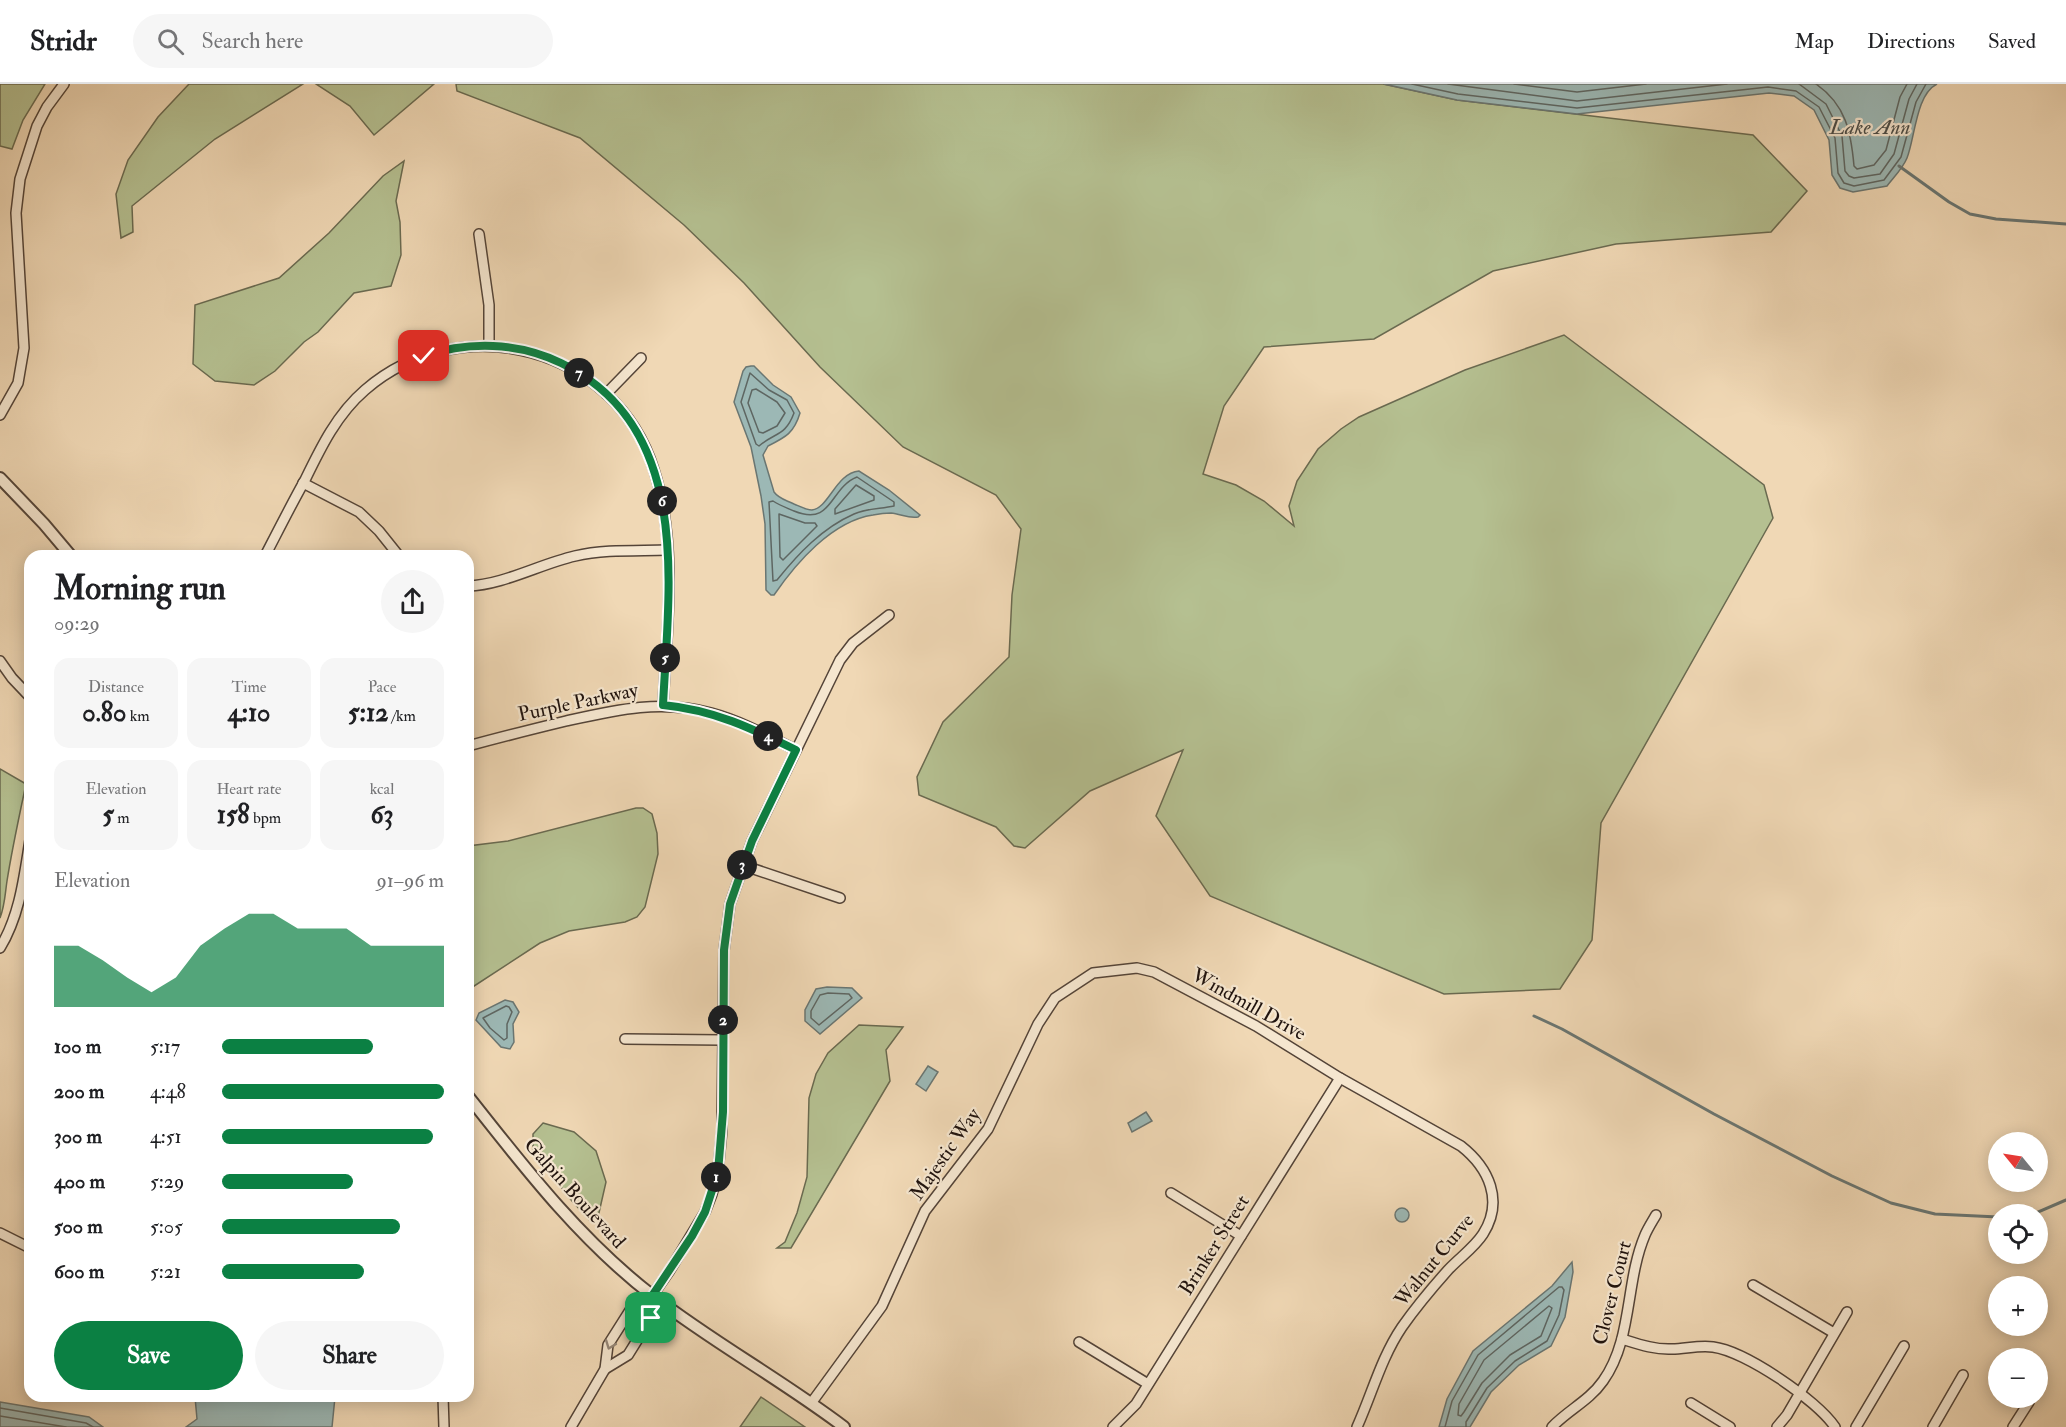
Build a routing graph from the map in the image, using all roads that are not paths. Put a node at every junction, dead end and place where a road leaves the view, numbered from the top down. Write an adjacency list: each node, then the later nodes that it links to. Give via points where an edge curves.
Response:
1 (64, 84): 6 (street, via 37,126 20,179 16,213 24,348 18,383)
2 (479, 234): 3 (street, via 489,305)
3 (489, 346): 5 (street, via 550,358 582,375); 8 (street, via 440,350 382,376 337,421)
4 (640, 358): 5 (street)
5 (606, 394): 12 (street, via 635,428 654,467 661,491)
6 (0, 415)
7 (0, 478): 9 (street)
8 (303, 483): 10 (street); 11 (street, via 359,512)
9 (66, 550)
10 (268, 550)
11 (394, 550)
12 (667, 550): 13 (street, via 575,556 498,582); 17 (street)
13 (474, 585)
14 (889, 615): 19 (street, via 847,651)
15 (0, 661): 16 (street)
16 (24, 690)
17 (663, 705): 18 (street, Purple Parkway, via 600,713); 19 (street, Purple Parkway, via 721,716)
18 (474, 744)
19 (796, 750): 20 (street)
20 (742, 865): 22 (street); 26 (street, via 726,928)
21 (24, 897): 23 (street)
22 (840, 898)
23 (0, 948)
24 (1137, 968): 27 (street, Windmill Drive, via 1154,972 1256,1026); 46 (street, Majestic Way, via 1093,973 1055,998 1038,1024 988,1129 925,1211 882,1306)
25 (626, 1039): 26 (street)
26 (722, 1041): 35 (street, via 722,1131 712,1194 692,1236)
27 (1340, 1078): 32 (street, Brinker Street); 53 (street, Walnut Curve, via 1474,1156 1484,1168 1492,1195 1483,1233 1440,1280 1391,1344)
28 (474, 1103): 35 (street, Galpin Boulevard, via 561,1211)
29 (1171, 1193): 32 (street)
30 (1656, 1215): 38 (street, Clover Court, via 1639,1254)
31 (0, 1233): 33 (street)
32 (1241, 1236): 43 (street, Brinker Street)
33 (24, 1245)
34 (1753, 1286): 37 (street)
35 (652, 1296): 41 (street, via 651,1318 627,1355); 41 (street, one-way to 41, via 634,1304 613,1337); 46 (street, Galpin Boulevard)
36 (1847, 1312): 37 (street)
37 (1834, 1333): 44 (street)
38 (1622, 1339): 44 (street, via 1670,1350 1711,1346 1727,1350); 54 (street, Clover Court, via 1613,1363 1593,1394)
39 (1079, 1342): 43 (street)
40 (1904, 1346): 58 (street)
41 (605, 1370): 50 (street)
42 (1963, 1375): 59 (street)
43 (1148, 1384): 52 (street, Brinker Street, via 1136,1404)
44 (1800, 1392): 56 (street); 57 (street)
45 (443, 1402): 49 (street)
46 (812, 1402): 51 (street, Galpin Boulevard)
47 (1691, 1403): 55 (street)
48 (2025, 1408): 60 (street)
49 (444, 1427)
50 (571, 1427)
51 (844, 1427)
52 (1113, 1427)
53 (1357, 1427)
54 (1552, 1427)
55 (1730, 1427)
56 (1777, 1427)
57 (1835, 1427)
58 (1856, 1427)
59 (1933, 1427)
60 (2013, 1427)

